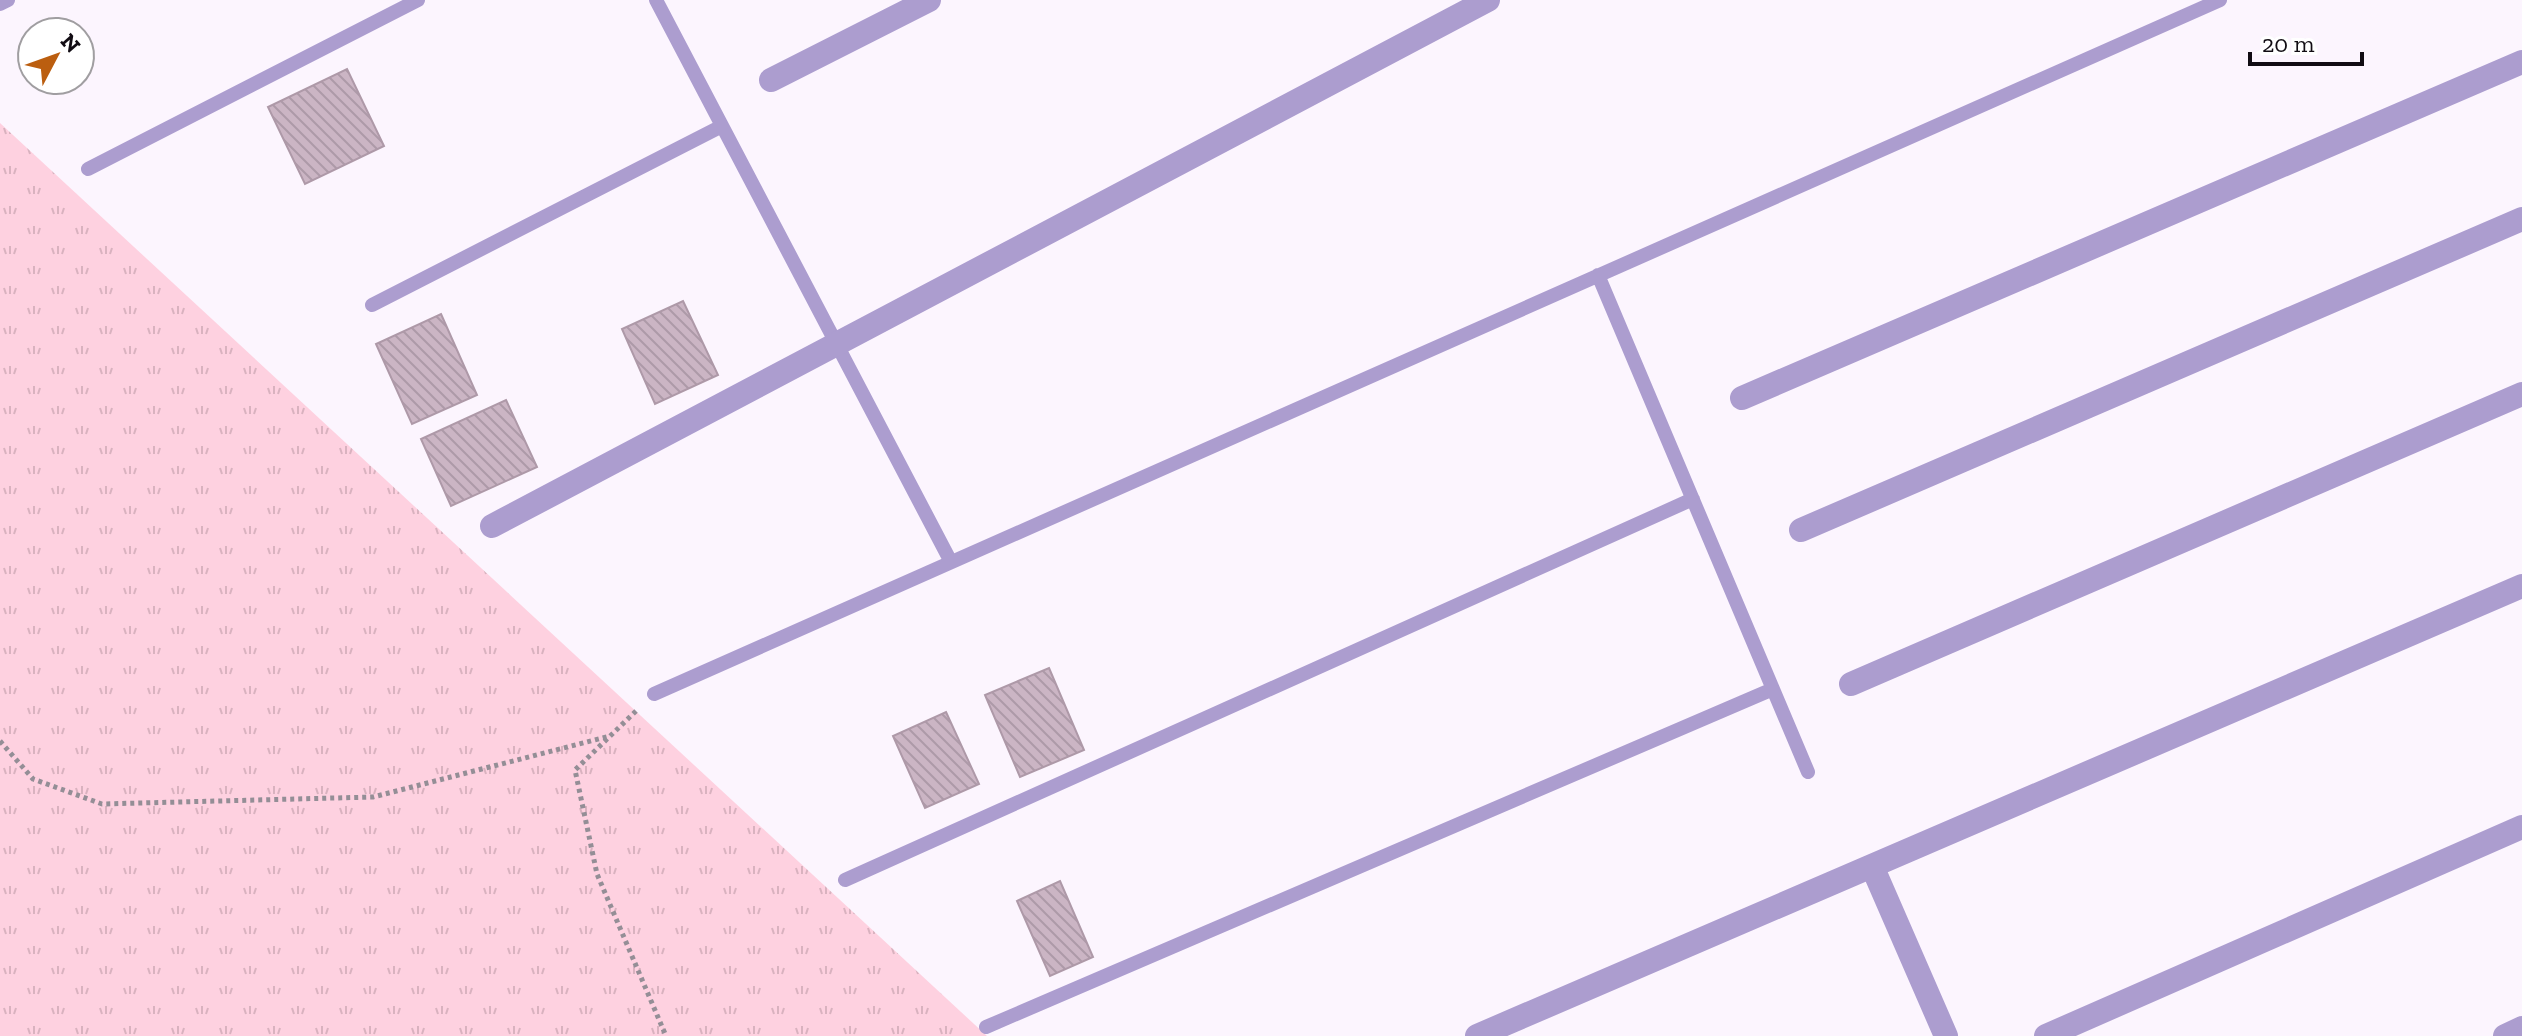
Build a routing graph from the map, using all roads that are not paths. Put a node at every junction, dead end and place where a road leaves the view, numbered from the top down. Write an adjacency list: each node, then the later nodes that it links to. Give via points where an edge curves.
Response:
1 (8, 0): 7 (lane)
2 (418, 0): 11 (lane)
3 (656, 0): 10 (lane)
4 (929, 0): 9 (street)
5 (1488, 0): 15 (street)
6 (2220, 0): 13 (lane)
7 (0, 4)
8 (2522, 62): 17 (street)
9 (771, 80)
10 (722, 126): 14 (lane); 15 (lane)
11 (88, 169)
12 (2522, 219): 20 (street)
13 (1598, 275): 18 (lane); 21 (lane)
14 (372, 305)
15 (836, 344): 19 (street); 21 (lane)
16 (2522, 394): 23 (street)
17 (1742, 398)
18 (1693, 499): 24 (lane); 29 (lane)
19 (492, 526)
20 (1801, 530)
21 (951, 562): 25 (lane)
22 (2522, 586): 28 (street)
23 (1851, 684)
24 (1773, 689): 26 (lane); 30 (lane)
25 (654, 694)
26 (1808, 772)
27 (2522, 827): 34 (street)
28 (1872, 866): 32 (street); 33 (street)
29 (845, 880)
30 (986, 1027)
31 (2522, 1028): 35 (street)
32 (1477, 1036)
33 (1946, 1036)
34 (2046, 1036)
35 (2505, 1036)

